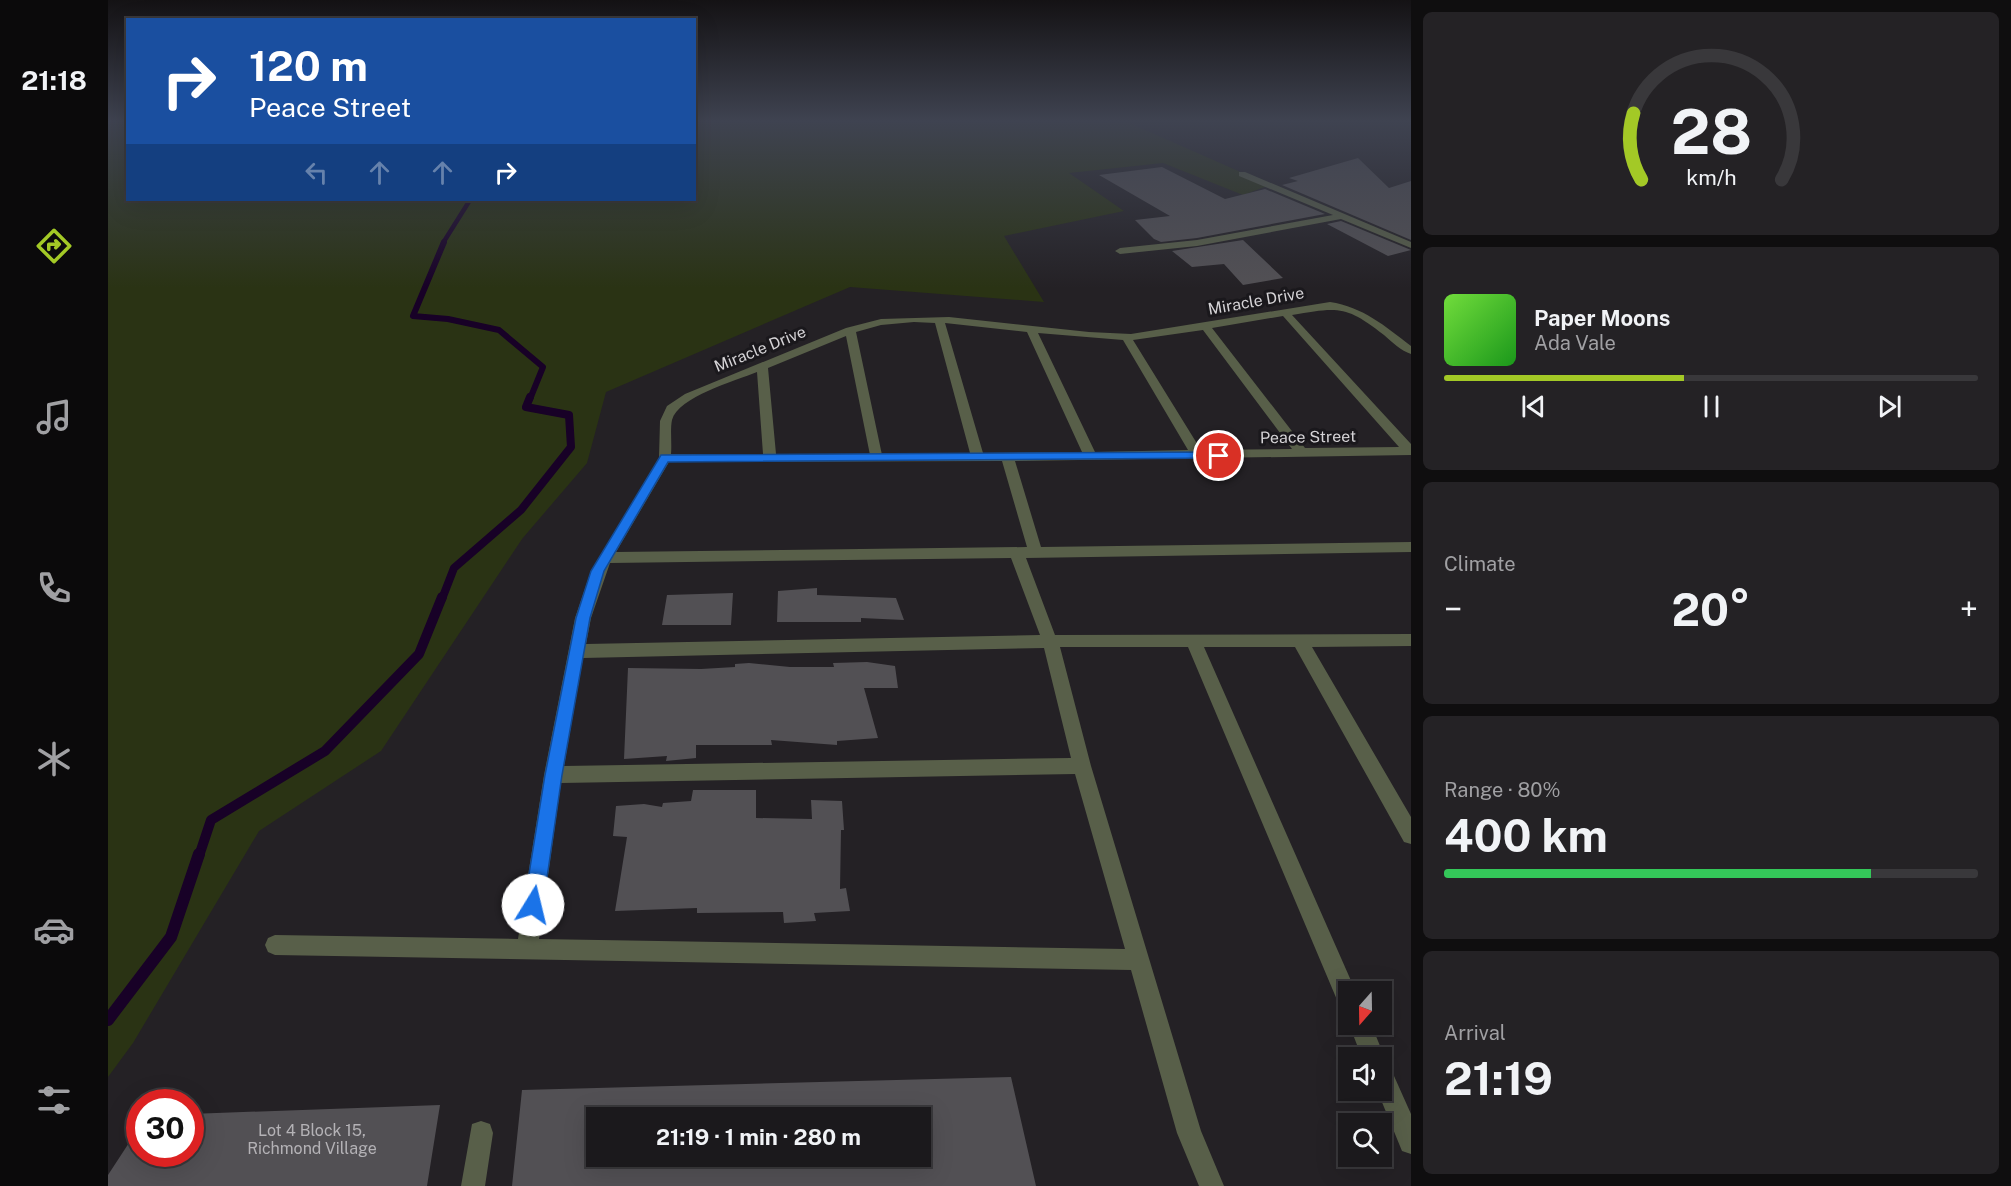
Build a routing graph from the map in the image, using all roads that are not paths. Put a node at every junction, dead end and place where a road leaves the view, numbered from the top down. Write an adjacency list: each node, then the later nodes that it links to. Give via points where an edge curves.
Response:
1 (1250, 177): 2 (street)
2 (1342, 216): 3 (street); 4 (street, via 1197,243)
3 (1411, 245)
4 (1120, 251)
5 (1285, 313): 7 (street, Miracle Drive); 11 (street, Miracle Drive, via 1330,304 1345,306); 13 (street)
6 (939, 320): 8 (street, Miracle Drive, via 870,323); 9 (street, Miracle Drive); 19 (street)
7 (1205, 326): 10 (street, Miracle Drive); 14 (street)
8 (850, 330): 12 (street, Miracle Drive); 21 (street)
9 (1032, 331): 10 (street, Miracle Drive); 17 (street)
10 (1126, 337): 15 (street)
11 (1411, 351)
12 (762, 366): 18 (street, Miracle Drive, via 673,406 666,421); 20 (street)
13 (1411, 451): 14 (street, Peace Street)
14 (1303, 454): 15 (street, Peace Street)
15 (1198, 456): 17 (street, Peace Street)
16 (1007, 457): 17 (street, Peace Street); 19 (street, Peace Street); 23 (street)
17 (1091, 457)
18 (665, 458): 20 (street, Peace Street); 24 (street, Miracle Drive)
19 (978, 458): 21 (street, Peace Street)
20 (770, 459): 21 (street, Peace Street)
21 (877, 459)
22 (1411, 547): 23 (street)
23 (1026, 551): 24 (street); 26 (street)
24 (606, 558): 29 (street, Miracle Drive, via 583,618)
25 (1411, 640): 28 (street)
26 (1050, 641): 27 (street); 29 (street); 30 (street)
27 (1193, 641): 28 (street); 36 (street)
28 (1300, 641): 32 (street)
29 (579, 651): 31 (street, Miracle Drive)
30 (1082, 766): 31 (street); 35 (street)
31 (554, 775): 34 (street, Miracle Drive)
32 (1411, 835)
33 (275, 945): 34 (street)
34 (527, 948): 35 (street)
35 (1137, 960): 41 (street, via 1189,1133)
36 (1340, 981)
37 (1392, 1098): 39 (street)
38 (481, 1133): 40 (street)
39 (1411, 1142)
40 (473, 1186)
41 (1212, 1186)

